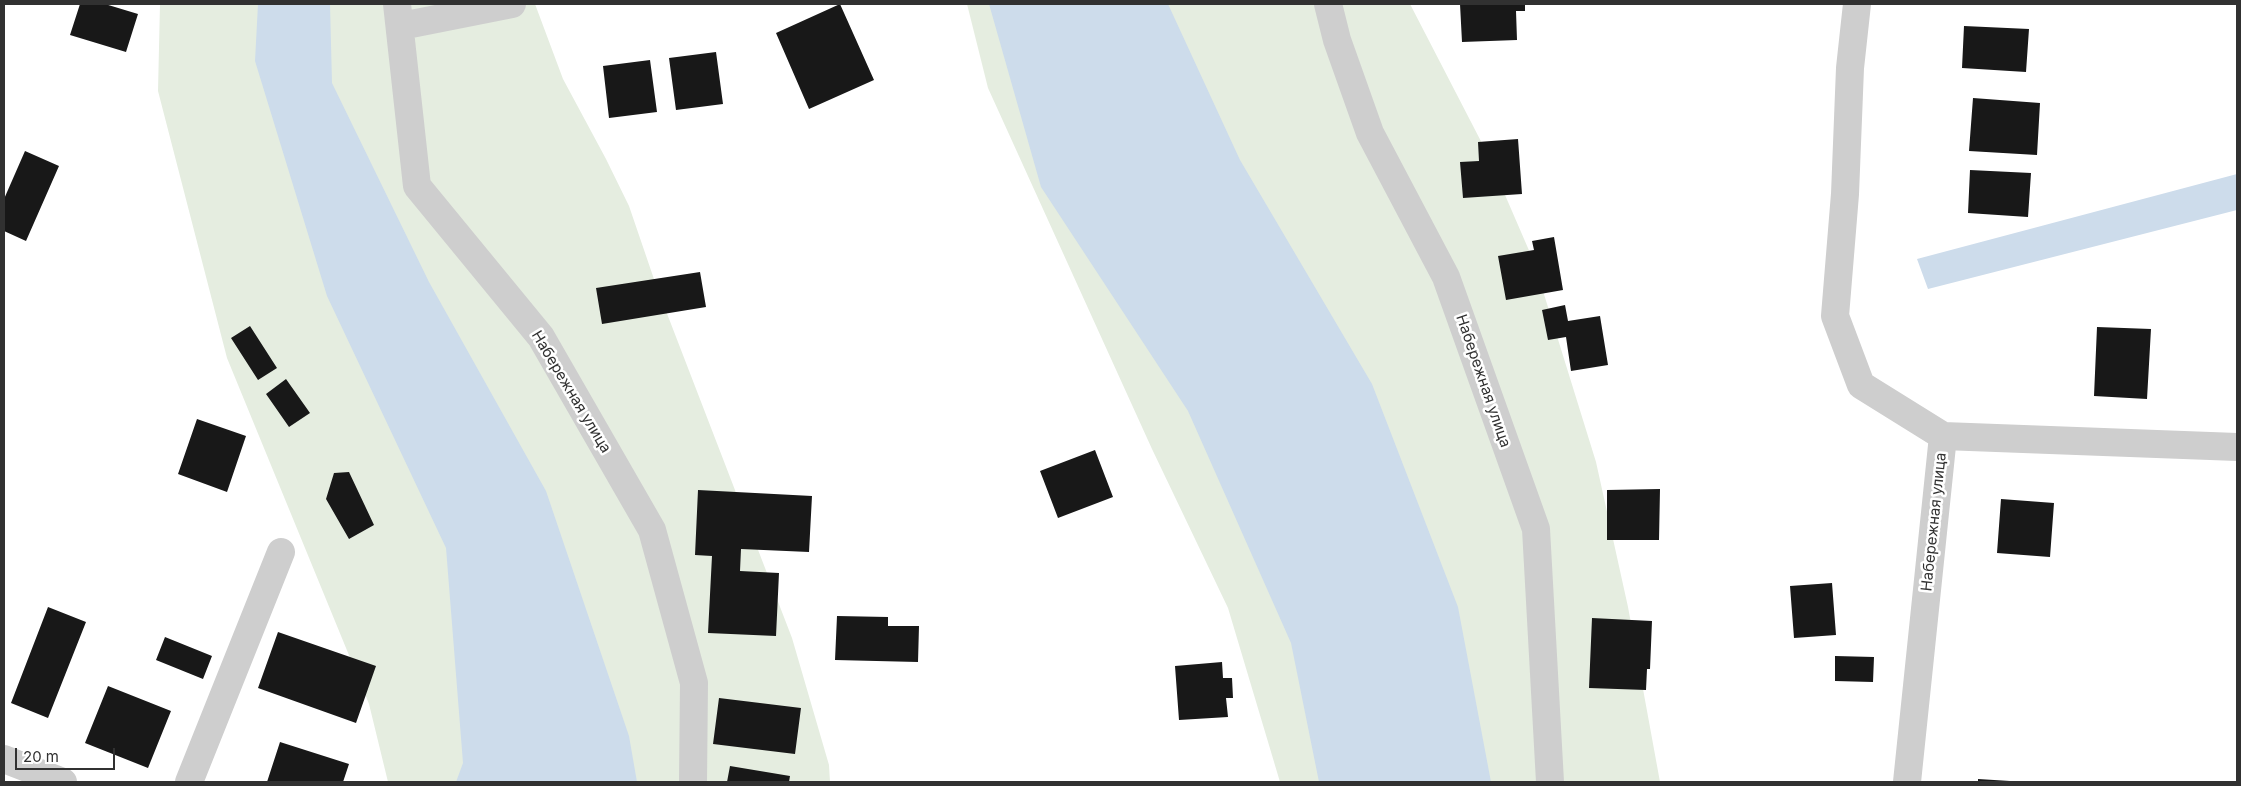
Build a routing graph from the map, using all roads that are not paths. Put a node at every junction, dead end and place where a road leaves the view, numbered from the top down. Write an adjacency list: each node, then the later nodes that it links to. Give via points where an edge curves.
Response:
1 (512, 4): 4 (street, Набережная улица)
2 (1328, 4): 12 (street, Набережная улица, via 1337,40 1370,133 1446,277 1536,529)
3 (1857, 4): 5 (street, via 1834,316 1860,385)
4 (399, 15): 11 (street, Набережная улица, via 417,186 541,337 652,530 694,683)
5 (1943, 436): 6 (street, Набережная улица); 13 (street, Набережная улица)
6 (2237, 447)
7 (281, 552): 10 (street)
8 (4, 759): 9 (street)
9 (63, 782)
10 (189, 782)
11 (693, 782)
12 (1550, 782)
13 (1907, 782)

